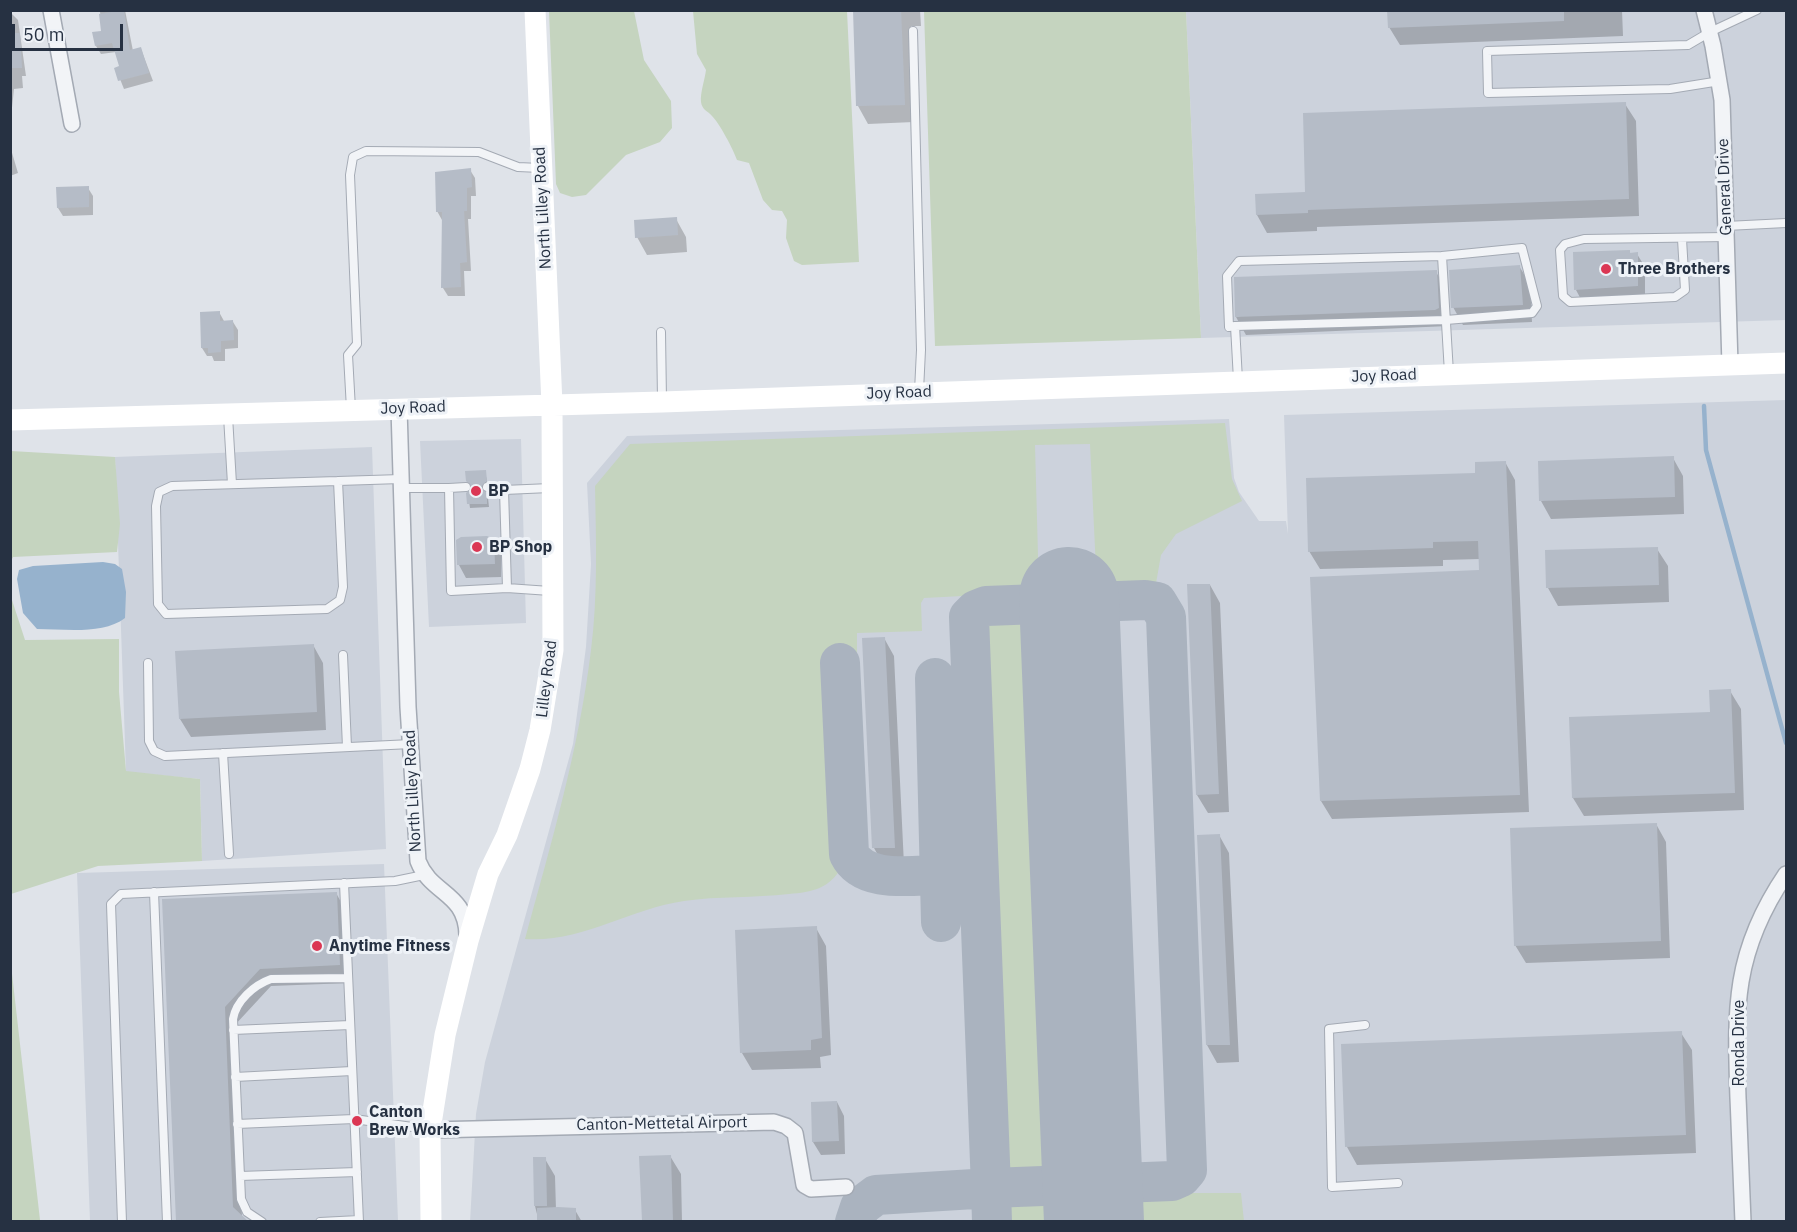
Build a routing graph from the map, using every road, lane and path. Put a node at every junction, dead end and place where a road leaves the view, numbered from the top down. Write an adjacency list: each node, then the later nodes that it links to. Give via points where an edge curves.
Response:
1 (51, 10): 8 (street)
2 (535, 10): 9 (street, North Lilley Road)
3 (1704, 10): 6 (street, General Drive)
4 (1757, 10): 6 (lane)
5 (913, 31): 21 (lane)
6 (1710, 32): 7 (street, General Drive); 7 (lane, via 1688,45 1662,48 1487,51 1488,93 1670,89)
7 (1720, 81): 11 (street, General Drive)
8 (72, 123)
9 (541, 168): 23 (street, North Lilley Road); 25 (lane, via 518,167 479,152 366,151 353,157 350,175 357,344 348,355)
10 (1786, 224): 11 (lane)
11 (1726, 232): 12 (lane); 18 (street, General Drive)
12 (1682, 239): 12 (lane, via 1584,239 1565,244 1560,250 1563,296 1570,302 1675,297 1684,290)
13 (1442, 256): 14 (lane); 14 (lane, via 1522,248 1537,306 1532,314); 15 (lane, via 1239,261 1227,276 1229,327)
14 (1446, 320): 15 (lane); 19 (lane)
15 (1235, 326): 20 (lane)
16 (662, 332): 22 (lane)
17 (1786, 363): 18 (street, Joy Road)
18 (1730, 365): 19 (street, Joy Road)
19 (1449, 374): 20 (street, Joy Road)
20 (1238, 382): 21 (street, Joy Road)
21 (919, 393): 22 (street, Joy Road)
22 (662, 402): 23 (street, Joy Road)
23 (552, 405): 24 (street, Joy Road); 34 (street, Lilley Road)
24 (399, 408): 25 (street, Joy Road); 30 (street, North Lilley Road)
25 (351, 410): 26 (street, Joy Road)
26 (228, 415): 27 (street, Joy Road); 29 (lane)
27 (10, 420)
28 (338, 481): 29 (lane); 29 (lane, via 344,587 340,600 327,609 166,614 159,604 159,492 172,486); 30 (lane)
29 (232, 484)
30 (401, 484): 33 (lane); 40 (street, North Lilley Road)
31 (466, 487): 33 (lane)
32 (487, 487): 35 (lane)
33 (449, 488): 36 (lane, via 451,591)
34 (551, 488): 35 (lane); 37 (street, Lilley Road)
35 (504, 490): 36 (lane)
36 (507, 588): 37 (lane)
37 (554, 591): 48 (street, Lilley Road, via 554,650 540,730 530,769 507,835 488,874)
38 (343, 655): 41 (lane)
39 (148, 663): 42 (lane, via 150,741 154,751 165,756)
40 (411, 744): 41 (lane); 45 (street, North Lilley Road, via 418,861)
41 (347, 747): 42 (lane)
42 (223, 753): 43 (lane)
43 (229, 854)
44 (1786, 874): 68 (street, Ronda Drive, via 1760,918 1740,984 1736,1019)
45 (424, 875): 46 (lane, via 395,881); 48 (street, North Lilley Road, via 460,906 467,923)
46 (344, 883): 47 (lane); 49 (lane)
47 (154, 892): 62 (lane, via 121,894 111,904); 63 (lane)
48 (468, 941): 57 (street, North Lilley Road, via 445,1035)
49 (348, 978): 51 (lane); 52 (lane, via 271,979 261,983 235,1010)
50 (1365, 1024): 60 (lane, via 1329,1029 1332,1187)
51 (350, 1025): 52 (lane); 53 (lane)
52 (233, 1030): 54 (lane)
53 (352, 1071): 54 (lane); 55 (lane)
54 (235, 1077): 56 (lane)
55 (354, 1119): 56 (lane); 57 (lane); 58 (lane)
56 (237, 1124): 59 (lane)
57 (430, 1130): 61 (street, Canton-Mettetal Airport, via 774,1122 795,1133 804,1185 811,1190); 67 (street, North Lilley Road)
58 (357, 1172): 59 (lane); 66 (lane)
59 (240, 1176): 64 (lane, via 241,1199 247,1212)
60 (1398, 1183)
61 (846, 1187)
62 (122, 1221)
63 (167, 1221)
64 (262, 1221)
65 (320, 1221): 66 (lane)
66 (359, 1221)
67 (431, 1221)
68 (1743, 1221)

